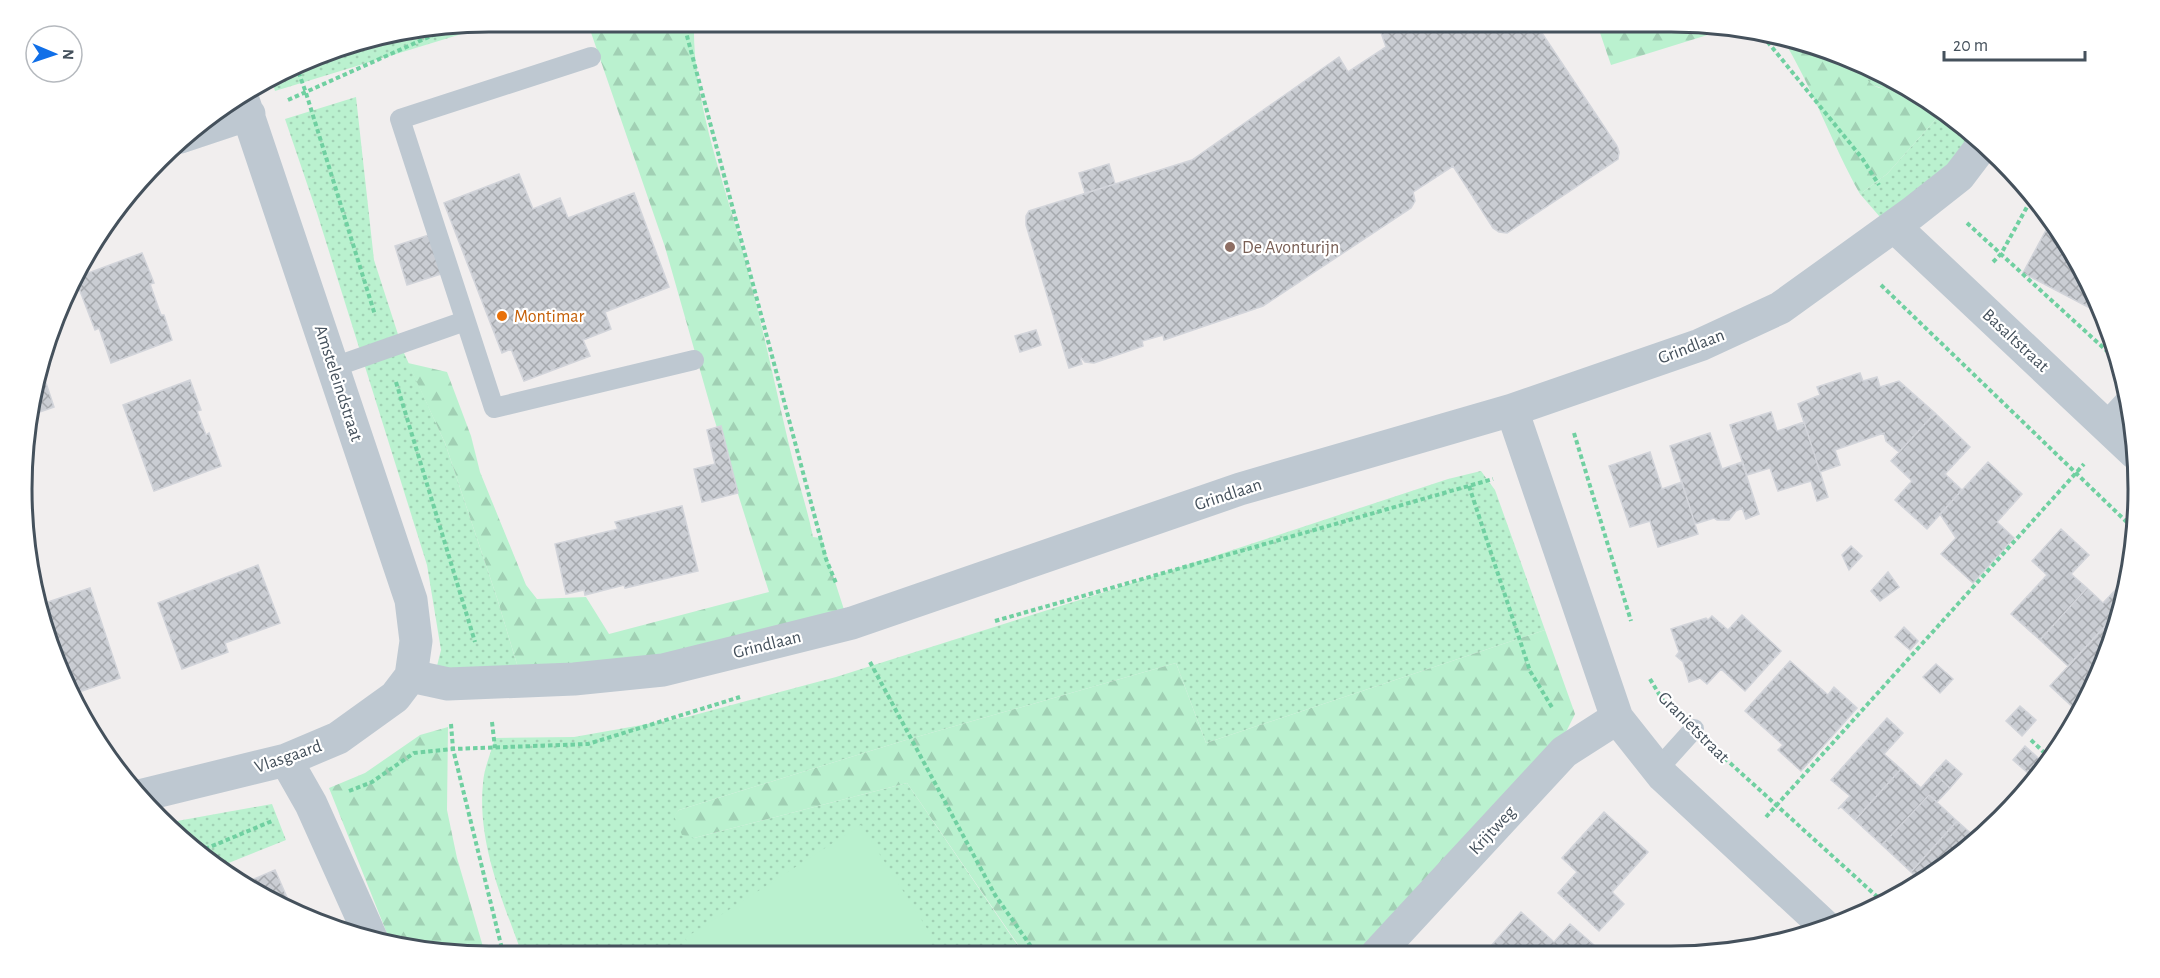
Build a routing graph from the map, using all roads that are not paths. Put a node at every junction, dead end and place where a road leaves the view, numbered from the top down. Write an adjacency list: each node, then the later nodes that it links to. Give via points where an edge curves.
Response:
1 (591, 57): 5 (lane, via 400,119)
2 (245, 104): 7 (street, Amsteleindstraat)
3 (1979, 150): 4 (street, Grindlaan, via 1959,176)
4 (1915, 212): 8 (street, Grindlaan, via 1780,309 1700,345); 10 (street, Basaltstraat)
5 (465, 321): 6 (lane, via 494,408); 7 (lane)
6 (694, 360)
7 (334, 367): 11 (street, Amsteleindstraat, via 411,600 416,641)
8 (1512, 410): 11 (street, Grindlaan, via 1240,489 852,623 663,670 574,679 448,684); 12 (street)
9 (2123, 418): 10 (lane)
10 (2118, 436)
11 (411, 676): 14 (street, Vlasgaard, via 395,697 338,738)
12 (1617, 718): 15 (street); 19 (street, Krijtweg, via 1564,752)
13 (1694, 729): 15 (lane)
14 (286, 760): 16 (street, Vlasgaard); 18 (street, via 311,804)
15 (1658, 769): 17 (street)
16 (148, 794)
17 (1820, 921)
18 (367, 930)
19 (1384, 946)

